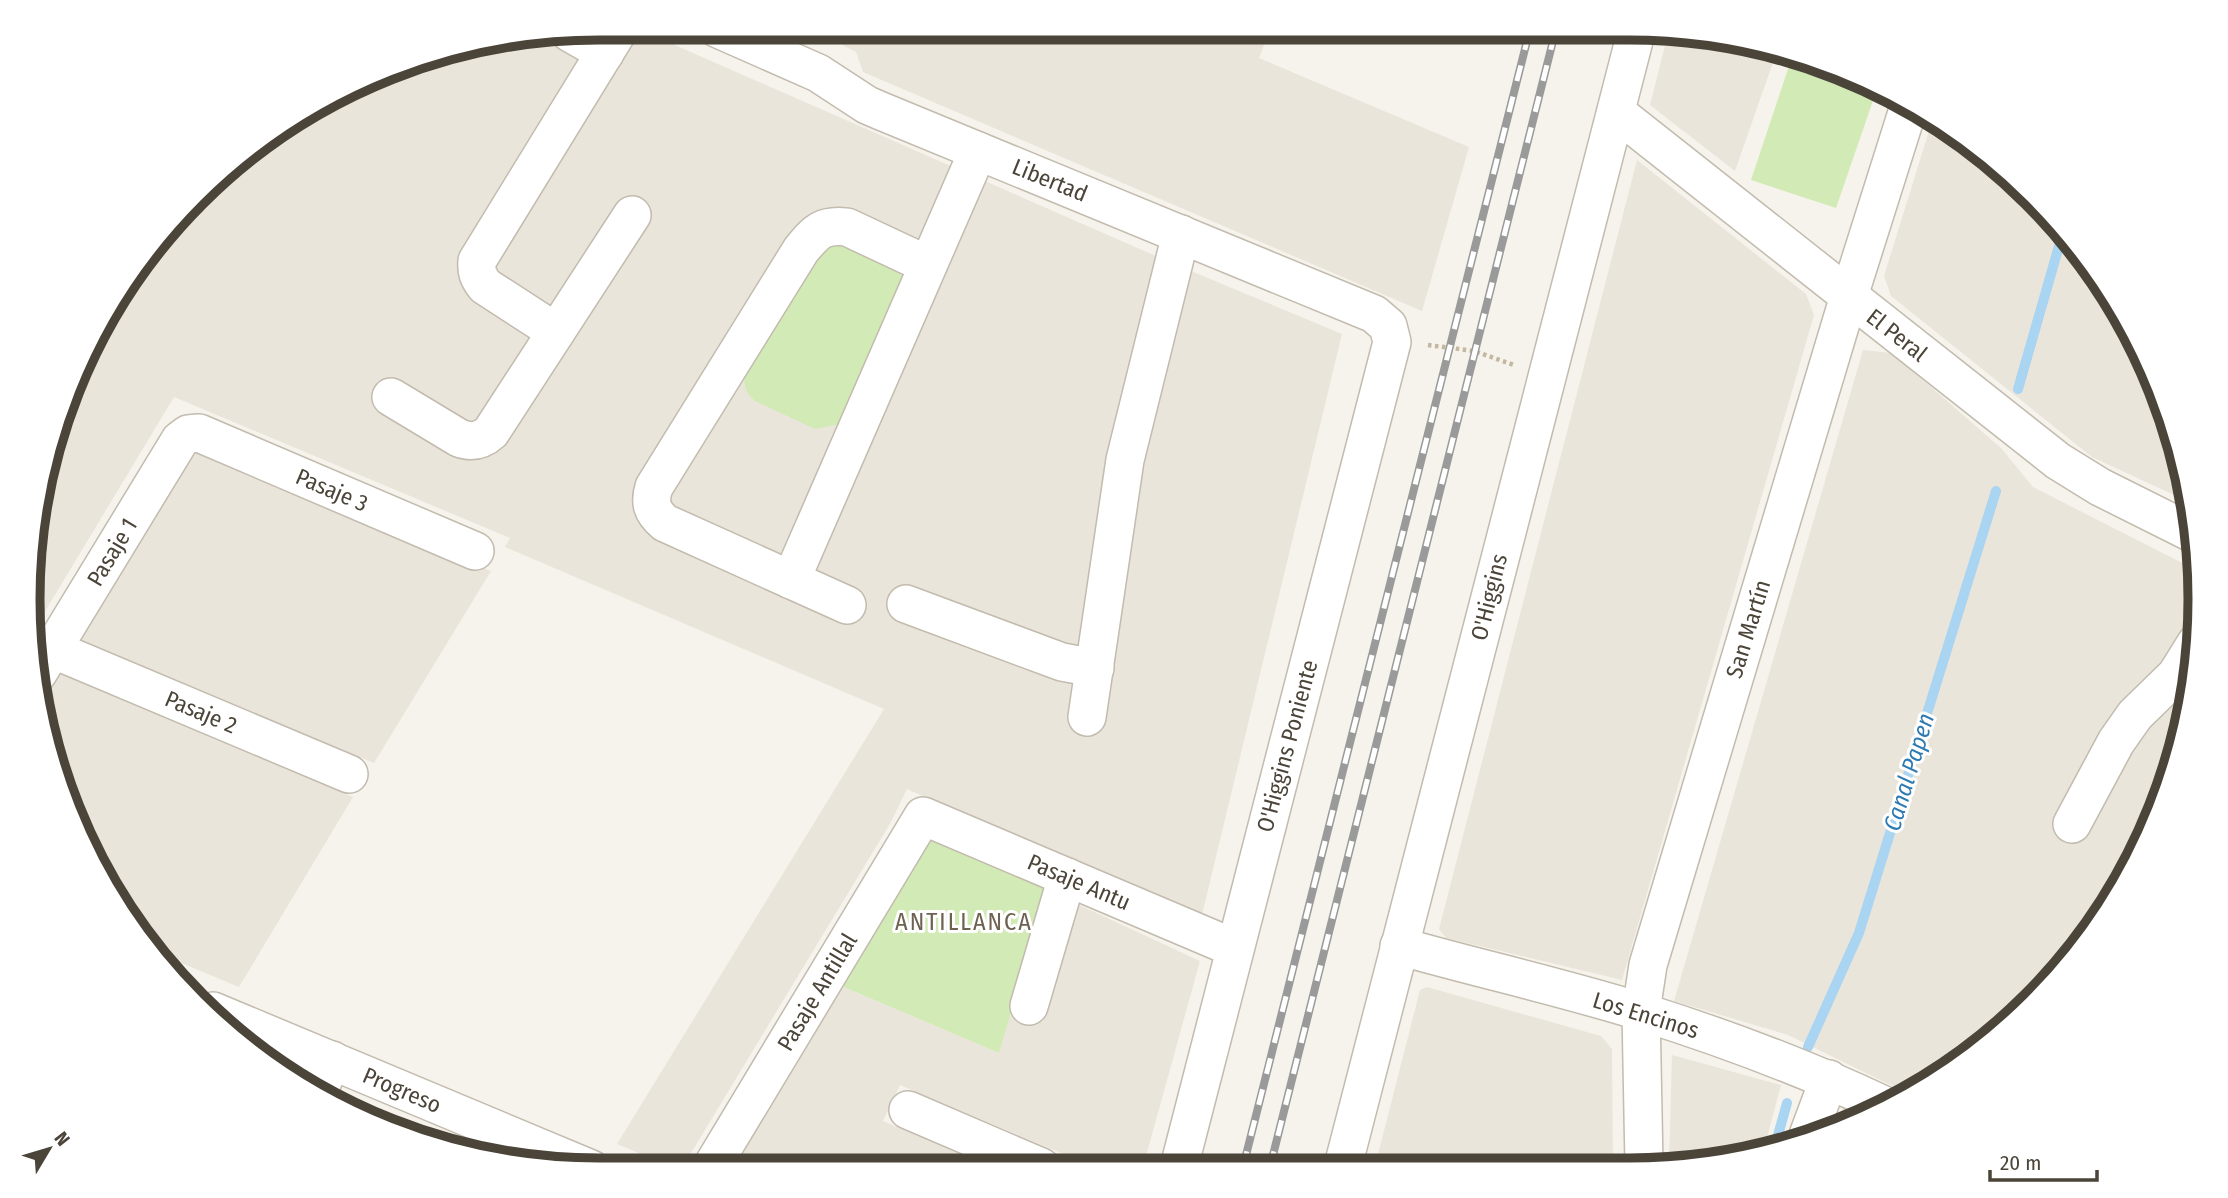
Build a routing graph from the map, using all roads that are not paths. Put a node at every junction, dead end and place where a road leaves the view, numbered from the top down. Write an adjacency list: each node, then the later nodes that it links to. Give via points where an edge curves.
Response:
1 (743, 40): 6 (street, Libertad, via 818,73 867,105)
2 (1634, 40): 4 (street, O'Higgins)
3 (612, 41): 11 (street, via 477,261 485,286)
4 (1616, 112): 10 (street, El Peral); 28 (street, O'Higgins)
5 (1906, 114): 10 (street, San Martín)
6 (978, 150): 8 (street, Libertad); 9 (street)
7 (632, 215): 11 (street)
8 (1181, 234): 12 (street, Libertad, via 1374,314); 22 (street, via 1125,460)
9 (928, 265): 17 (street); 17 (street, via 847,227 821,229 801,250 654,487 651,507 665,523)
10 (1849, 296): 15 (street, El Peral, via 2058,461); 31 (street, San Martín, via 1648,965)
11 (555, 332): 13 (street, via 485,438 459,438)
12 (1390, 334): 29 (street, O'Higgins Poniente)
13 (391, 397)
14 (188, 434): 16 (street, Pasaje 3, via 200,433); 20 (street, Pasaje 1, via 180,440)
15 (2183, 529)
16 (475, 551)
17 (791, 580): 19 (street)
18 (906, 604): 22 (street, via 1062,662)
19 (847, 605)
20 (45, 661): 24 (street, Pasaje 2)
21 (2184, 662): 26 (street, via 2116,742)
22 (1094, 668): 23 (street)
23 (1087, 718)
24 (349, 774)
25 (923, 816): 27 (street, Pasaje Antu); 40 (street, Pasaje Antillal)
26 (2072, 824)
27 (1066, 877): 29 (street, Pasaje Antu); 30 (street)
28 (1399, 946): 31 (street, Los Encinos); 43 (street, O'Higgins)
29 (1234, 948): 42 (street, O'Higgins Poniente)
30 (1029, 1006)
31 (1641, 1011): 34 (street, Los Encinos); 44 (street, San Martín)
32 (230, 1018): 33 (street, Progreso)
33 (332, 1060): 35 (street); 39 (street, Progreso)
34 (1829, 1080): 36 (street, Los Encinos); 38 (street)
35 (322, 1084)
36 (1874, 1101)
37 (908, 1110): 41 (street)
38 (1811, 1127)
39 (563, 1157)
40 (717, 1158)
41 (1020, 1158)
42 (1181, 1158)
43 (1345, 1158)
44 (1644, 1158)

